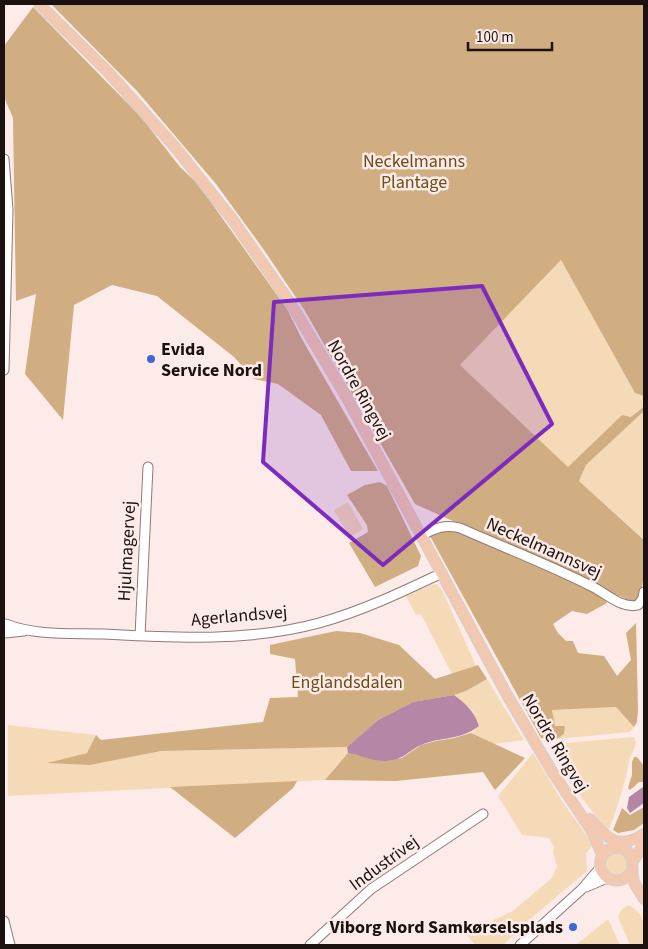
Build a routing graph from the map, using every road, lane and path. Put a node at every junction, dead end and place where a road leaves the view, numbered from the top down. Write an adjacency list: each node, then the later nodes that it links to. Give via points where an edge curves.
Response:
1 (39, 4): 8 (main road, Nordre Ringvej, via 142,109 232,219 322,356)
2 (4, 159): 4 (street)
3 (4, 202): 4 (street)
4 (8, 237): 5 (street)
5 (4, 337): 6 (street)
6 (4, 370)
7 (148, 467): 12 (street, Hjulmagervej)
8 (421, 536): 9 (main road, Nordre Ringvej); 10 (street, Neckelmannsvej, via 442,526 460,528 632,607 638,605)
9 (442, 573): 12 (street, Agerlandsvej, via 361,610 317,623 238,635); 13 (main road, Nordre Ringvej)
10 (644, 592)
11 (5, 628): 12 (street, Agerlandsvej)
12 (140, 636)
13 (553, 773): 15 (main road, Nordre Ringvej); 16 (main road, via 607,837 623,842)
14 (483, 814): 29 (street, Industrivej, via 371,889)
15 (593, 833): 18 (main road, Nordre Ringvej); 20 (main road, Nordre Ringvej)
16 (644, 834)
17 (644, 843): 19 (main road); 21 (main road)
18 (612, 848): 19 (main road); 20 (main road)
19 (625, 850): 21 (main road)
20 (602, 855): 22 (main road)
21 (632, 866): 24 (main road, via 627,877); 26 (main road, via 635,883)
22 (600, 868): 23 (main road); 25 (street)
23 (607, 878): 24 (main road); 25 (street)
24 (620, 880): 26 (main road)
25 (582, 889): 30 (street)
26 (643, 898)
27 (4, 922): 28 (street)
28 (10, 945)
29 (310, 945)
30 (520, 945)

